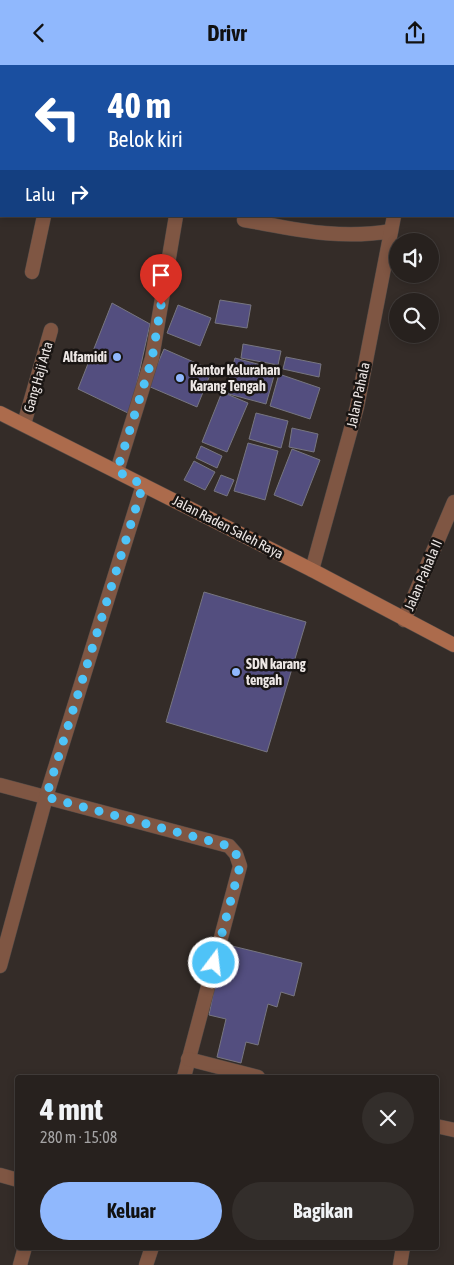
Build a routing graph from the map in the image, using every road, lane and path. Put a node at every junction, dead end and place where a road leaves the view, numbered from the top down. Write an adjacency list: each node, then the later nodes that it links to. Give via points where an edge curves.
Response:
1 (44, 217): 6 (street)
2 (176, 217): 10 (street, via 152,359)
3 (394, 217): 5 (street, Jalan Pahala)
4 (244, 221): 5 (street, via 327,234 361,235)
5 (391, 231): 13 (street, Jalan Pahala, via 357,407)
6 (32, 272)
7 (51, 330): 9 (street, Gang Haji Arta)
8 (0, 413): 9 (main road, Jalan Raden Saleh Raya)
9 (24, 424): 10 (main road, Jalan Raden Saleh Raya)
10 (117, 471): 11 (main road, Jalan Raden Saleh Raya)
11 (143, 485): 13 (main road, Jalan Raden Saleh Raya); 17 (street)
12 (454, 502): 14 (street, Jalan Pahala II)
13 (312, 571): 14 (main road, Jalan Raden Saleh Raya)
14 (404, 620): 15 (main road, Jalan Raden Saleh Raya)
15 (454, 645)
16 (0, 785): 17 (street)
17 (46, 797): 18 (street); 19 (street, via 229,846 236,854 240,866)
18 (0, 966)
19 (188, 1059): 20 (street); 21 (street)
20 (184, 1075)
21 (250, 1075)
22 (439, 1126): 23 (street)
23 (454, 1130)
24 (0, 1175): 25 (street)
25 (15, 1179)
26 (24, 1250): 29 (street)
27 (151, 1250): 30 (street)
28 (402, 1250): 31 (street)
29 (20, 1265)
30 (146, 1265)
31 (400, 1265)

